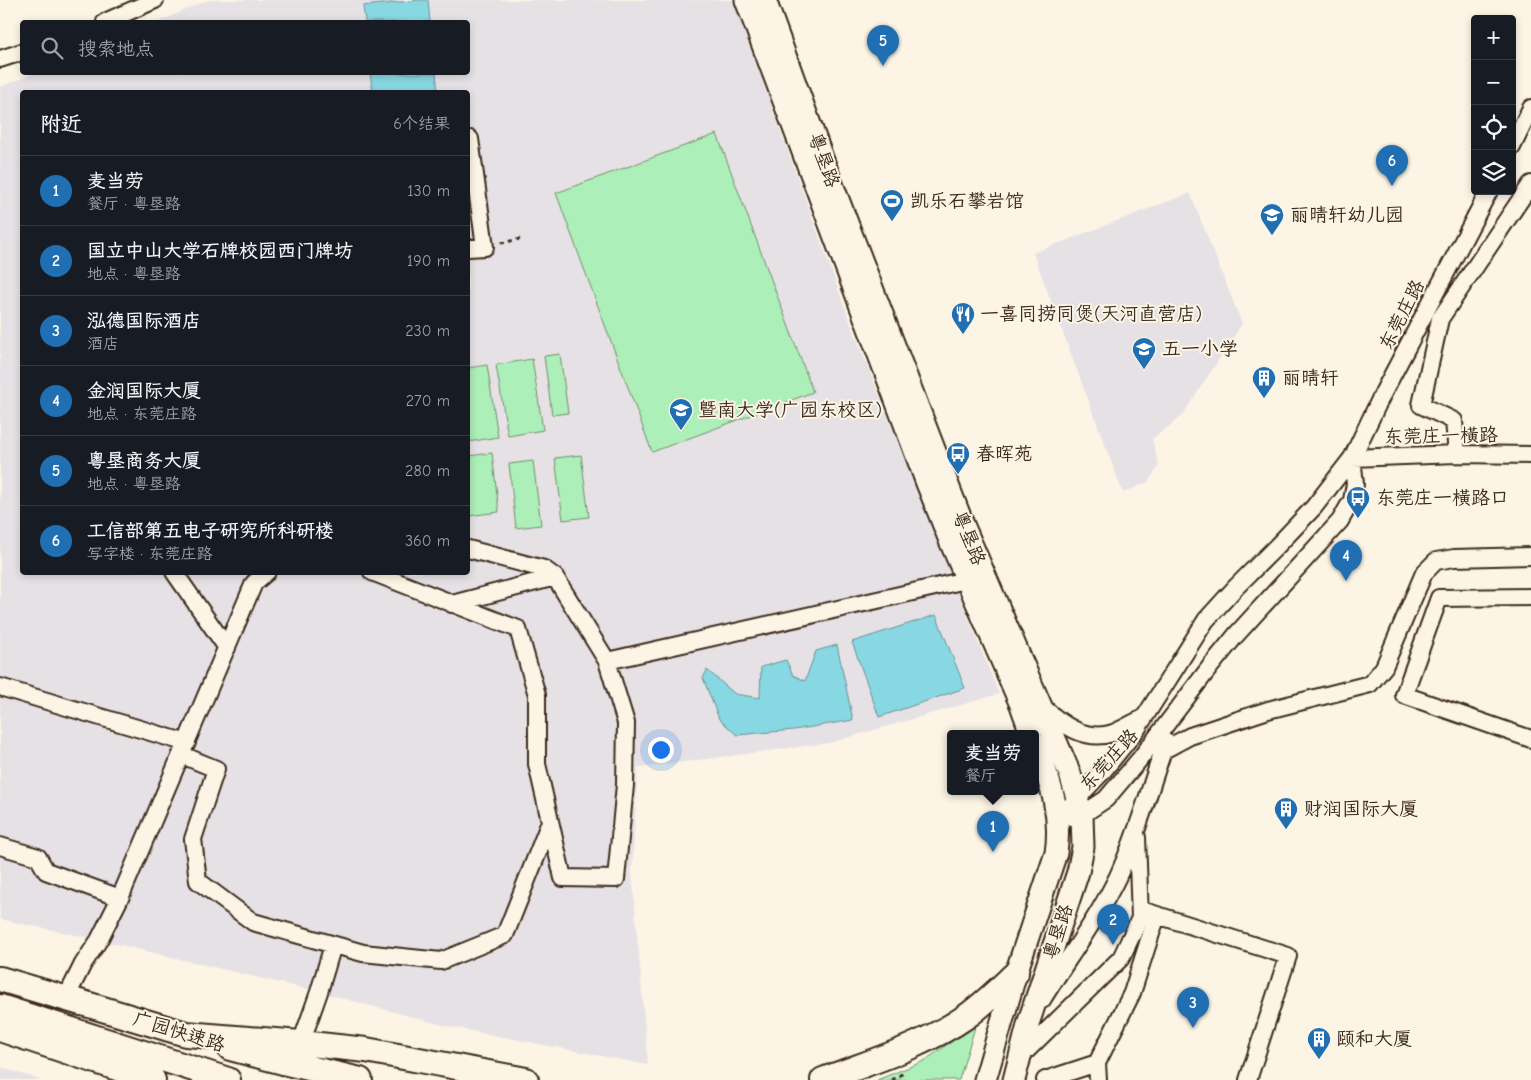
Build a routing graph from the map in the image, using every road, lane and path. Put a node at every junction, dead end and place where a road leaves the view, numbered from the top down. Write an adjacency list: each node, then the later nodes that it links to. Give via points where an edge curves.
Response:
1 (155, 0): 4 (street)
2 (746, 0): 22 (main road, 粤垦路, via 896,404)
3 (765, 0): 28 (main road, 粤垦路, via 964,527)
4 (110, 20)
5 (20, 53): 6 (street)
6 (0, 59)
7 (1531, 108): 9 (street)
8 (470, 139): 12 (street, via 485,247)
9 (1516, 139)
10 (1531, 184): 13 (street, via 1440,319 1421,405 1454,421)
11 (1487, 195): 15 (street, 东莞庄路)
12 (470, 248)
13 (1457, 454): 14 (street, 东莞庄一横路); 15 (street, 东莞庄一横路)
14 (1531, 454)
15 (1352, 458): 29 (street, 东莞庄路, via 1355,484 1352,500 1340,521 1236,635); 30 (street, 东莞庄路, via 1314,506 1206,620)
16 (470, 550): 21 (street, via 544,569)
17 (1531, 556): 34 (street, via 1436,561 1424,573 1384,667 1370,684 1268,710 1190,736)
18 (176, 575): 25 (street)
19 (263, 575): 25 (street, via 254,583)
20 (380, 575): 24 (street)
21 (555, 577): 24 (street); 26 (street)
22 (966, 580): 26 (street); 31 (main road, 粤垦路)
23 (1531, 597): 32 (street, via 1439,598 1404,695)
24 (452, 604): 38 (street, via 518,629 537,695 537,764)
25 (227, 648): 33 (street)
26 (607, 661): 38 (street, via 626,723 625,785 616,879 562,878)
27 (0, 686): 33 (street)
28 (1041, 706): 30 (street, via 1055,719 1088,735 1112,733); 36 (main road, 粤垦路)
29 (1177, 711): 34 (street); 36 (street, 东莞庄路, via 1106,798)
30 (1146, 717): 36 (street, 东莞庄路)
31 (1030, 730)
32 (1531, 739)
33 (184, 749): 41 (street); 44 (street, via 216,769 193,839 198,881 254,922)
34 (1162, 751): 39 (street)
35 (1039, 752): 37 (main road, 粤垦路, via 1051,785)
36 (1080, 806): 37 (street, 东莞庄路); 50 (main road, 粤垦路, via 1083,847 1078,872)
37 (1058, 819): 45 (main road, 粤垦路, via 1056,853)
38 (550, 822): 44 (street, via 505,935 441,961 363,953)
39 (1136, 832): 42 (street); 50 (street, via 1118,877)
40 (0, 846): 41 (street, via 38,857 46,871)
41 (120, 898): 47 (street)
42 (1141, 910): 43 (street); 55 (street, via 1121,958)
43 (1157, 915): 56 (street, via 1132,993); 66 (street, via 1288,956)
44 (333, 945): 54 (street)
45 (1016, 973): 61 (highway, via 967,1016 927,1039); 62 (main road, 粤垦路)
46 (0, 979): 47 (highway)
47 (66, 998): 52 (highway)
48 (0, 1007): 53 (highway, 广园快速路)
49 (0, 1014): 53 (highway)
50 (1029, 1021): 55 (main road, 粤垦路)
51 (0, 1029): 57 (highway)
52 (186, 1034): 54 (highway); 59 (highway, 广园快速路)
53 (91, 1037): 58 (highway, 广园快速路)
54 (301, 1043): 60 (highway, via 366,1050)
55 (1020, 1057): 63 (main road, 粤垦路)
56 (1097, 1063): 64 (street); 65 (street)
57 (153, 1080)
58 (228, 1080)
59 (360, 1080)
60 (526, 1080)
61 (823, 1080)
62 (985, 1080)
63 (1014, 1080)
64 (1045, 1080)
65 (1098, 1080)
66 (1248, 1080)

